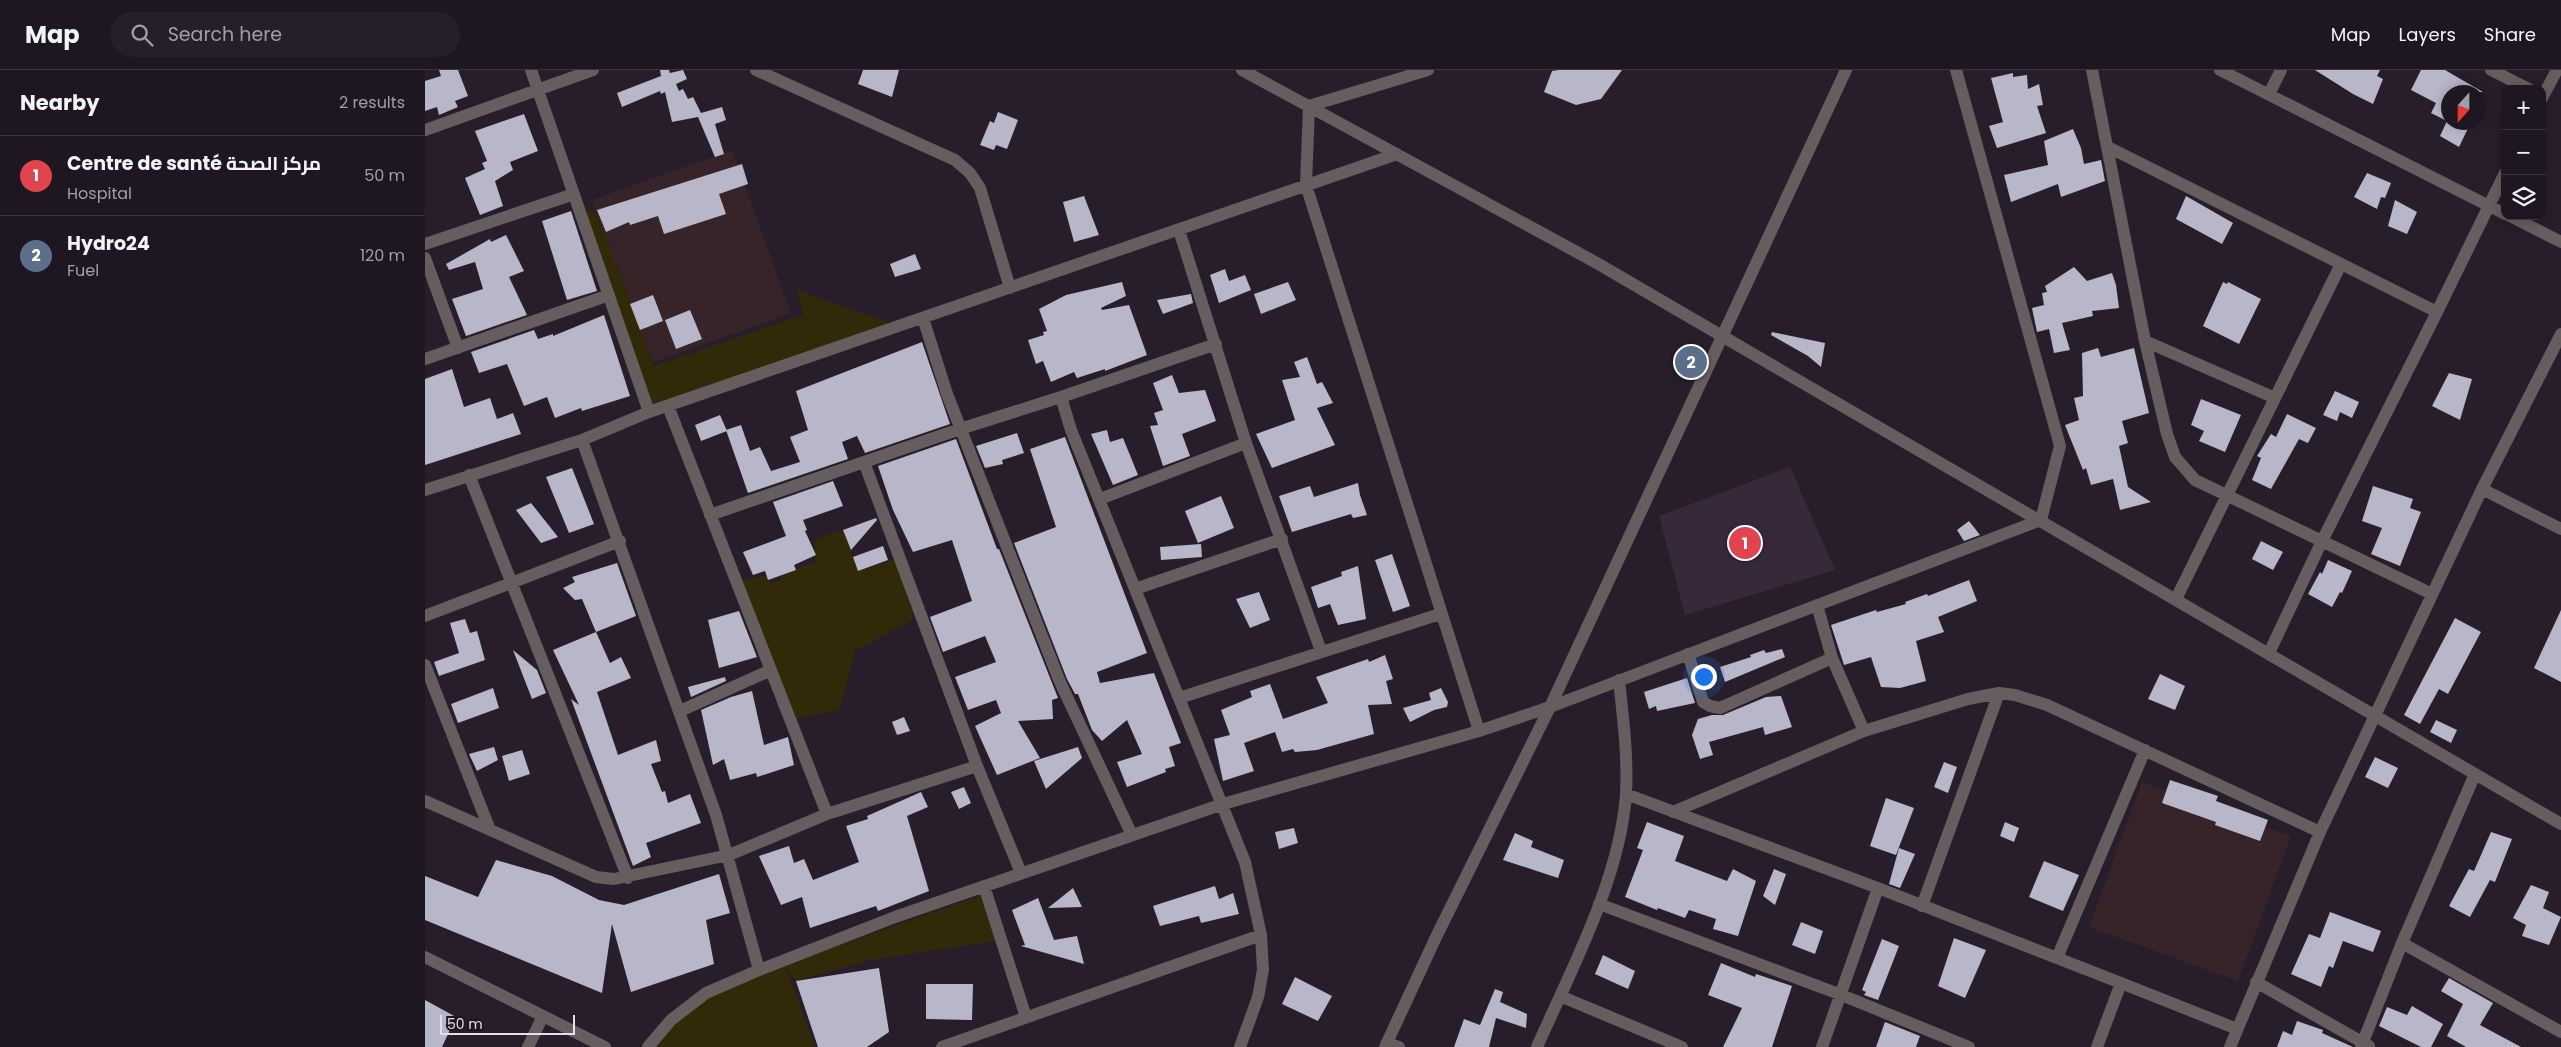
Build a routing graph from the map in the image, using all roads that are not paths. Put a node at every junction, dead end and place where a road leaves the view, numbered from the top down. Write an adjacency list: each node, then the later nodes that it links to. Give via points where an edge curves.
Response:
1 (531, 70): 15 (street)
2 (593, 70): 15 (street)
3 (756, 70): 32 (street, via 955,160 980,188)
4 (1242, 70): 17 (street)
5 (1427, 70): 17 (street)
6 (1846, 70): 37 (street)
7 (1956, 70): 56 (street, via 2060,446)
8 (2092, 70): 19 (street)
9 (2220, 70): 16 (street)
10 (2281, 70): 16 (street)
11 (2491, 70): 13 (street)
12 (2557, 70): 14 (street)
13 (2521, 85)
14 (2546, 90)
15 (538, 91): 18 (street); 23 (street)
16 (2269, 94): 24 (street)
17 (1309, 106): 20 (street); 22 (street)
18 (425, 130)
19 (2108, 148): 31 (street); 38 (street)
20 (1397, 154): 22 (street); 37 (street)
21 (2504, 175): 24 (street)
22 (1306, 185): 27 (street); 66 (street)
23 (574, 194): 29 (street); 33 (street)
24 (2489, 206): 25 (street); 34 (street)
25 (2501, 212)
26 (2518, 220): 28 (street)
27 (1179, 230): 32 (street); 39 (street)
28 (2561, 242)
29 (425, 244)
30 (425, 258): 40 (street)
31 (2341, 264): 34 (street); 43 (street)
32 (1010, 288): 35 (street)
33 (609, 296): 40 (street); 45 (street)
34 (2437, 312): 60 (street)
35 (923, 318): 44 (street); 46 (street)
36 (2561, 334): 51 (street)
37 (1722, 336): 56 (street); 77 (street)
38 (2145, 341): 43 (street); 53 (street, via 2175,457 2195,480)
39 (1216, 344): 42 (street); 48 (street)
40 (458, 348): 41 (street)
41 (425, 359)
42 (1061, 397): 46 (street); 54 (street)
43 (2275, 398): 53 (street)
44 (668, 406): 45 (street); 55 (street)
45 (649, 412): 47 (street)
46 (960, 429): 49 (street); 93 (street, via 1060,682)
47 (582, 440): 50 (street); 59 (street)
48 (1246, 444): 54 (street); 58 (street)
49 (864, 462): 55 (street); 83 (street)
50 (469, 475): 52 (street); 61 (street)
51 (2483, 488): 57 (street); 63 (street)
52 (425, 490)
53 (2227, 495): 60 (street); 64 (street)
54 (1099, 499): 62 (street)
55 (710, 515): 73 (street)
56 (2041, 520): 64 (street); 65 (street)
57 (2561, 529)
58 (1282, 539): 62 (street); 68 (street)
59 (619, 541): 61 (street); 78 (street)
60 (2322, 541): 63 (street); 69 (street)
61 (511, 582): 67 (street); 96 (street)
62 (1135, 589): 76 (street)
63 (2432, 594): 79 (street)
64 (2176, 599): 69 (street)
65 (1817, 605): 70 (street); 71 (street)
66 (1440, 614): 68 (street); 80 (street)
67 (425, 616)
68 (1321, 651): 76 (street)
69 (2269, 653): 79 (street)
70 (1687, 654): 71 (street, via 1703,702 1720,708); 74 (street)
71 (1832, 658): 81 (street)
72 (425, 665): 91 (street)
73 (771, 670): 78 (street); 89 (street)
74 (1619, 680): 77 (street); 85 (street)
75 (1999, 693): 81 (street, via 1968,699); 82 (street, via 2047,705); 100 (street)
76 (1179, 698): 87 (street)
77 (1550, 707): 80 (street); 114 (street)
78 (680, 711): 94 (street)
79 (2377, 716): 84 (street); 92 (street)
80 (1479, 731): 87 (street)
81 (1864, 731): 88 (street)
82 (2145, 750): 92 (street); 104 (street)
83 (977, 766): 89 (street); 95 (street)
84 (2475, 774): 90 (street); 102 (street)
85 (1626, 794): 88 (street); 99 (street, via 1618,842)
86 (425, 801): 91 (street)
87 (1223, 804): 93 (street); 101 (street, via 1245,862)
88 (1673, 812): 98 (street)
89 (827, 814): 94 (street)
90 (2561, 824)
91 (490, 830): 96 (street, via 596,877)
92 (2320, 832): 106 (street)
93 (1132, 835): 95 (street)
94 (729, 855): 96 (street); 105 (street)
95 (1021, 873): 97 (street)
96 (629, 878)
97 (984, 886): 105 (street, via 895,916); 111 (street)
98 (1879, 888): 100 (street); 108 (street)
99 (1599, 904): 108 (street); 109 (street)
100 (1923, 906): 104 (street)
101 (1261, 935): 111 (street); 120 (street, via 1263,970 1258,997)
102 (2402, 943): 113 (street); 115 (street)
103 (425, 957): 110 (street)
104 (2057, 958): 107 (street)
105 (759, 970): 118 (street, via 706,993 671,1020)
106 (2256, 982): 112 (street); 115 (street)
107 (2121, 983): 112 (street); 125 (street)
108 (1839, 994): 123 (street); 124 (street)
109 (1559, 996): 121 (street); 122 (street)
110 (543, 1016): 116 (street); 117 (street)
111 (1026, 1017): 119 (street)
112 (2237, 1029): 126 (street)
113 (2561, 1032)
114 (1390, 1046)
115 (2365, 1046)
116 (527, 1047)
117 (605, 1047)
118 (648, 1047)
119 (942, 1047)
120 (1240, 1047)
121 (1537, 1047)
122 (1683, 1047)
123 (1822, 1047)
124 (1969, 1047)
125 (2097, 1047)
126 (2230, 1047)

